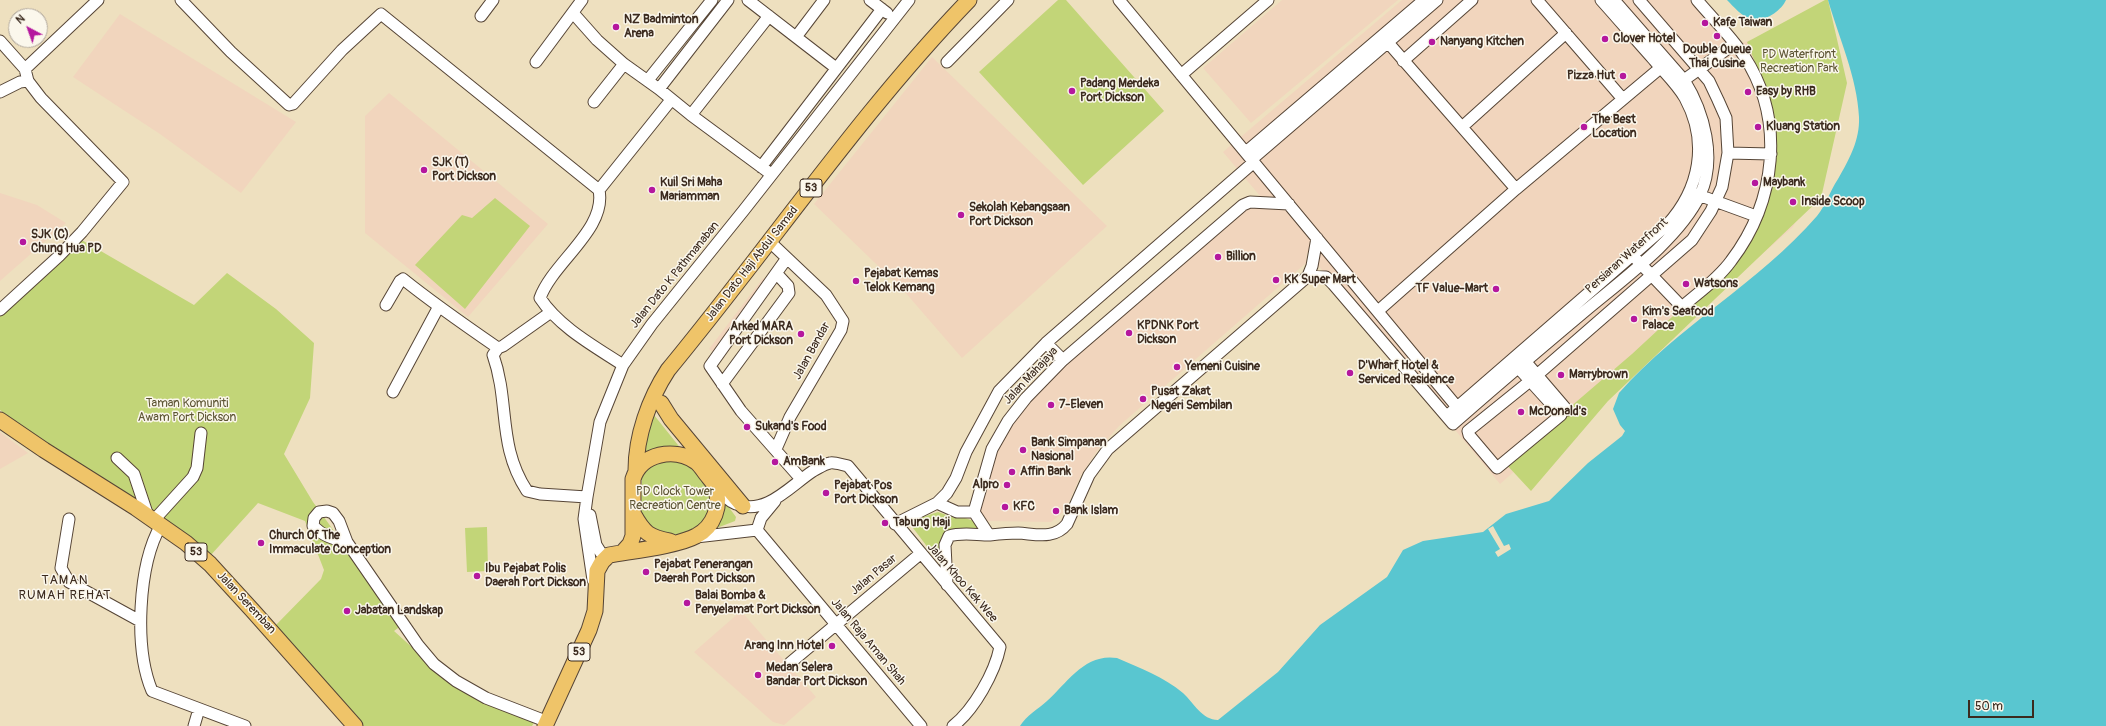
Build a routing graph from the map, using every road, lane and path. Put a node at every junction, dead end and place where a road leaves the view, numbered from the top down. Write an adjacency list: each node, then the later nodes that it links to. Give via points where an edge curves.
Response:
1 (98, 0): 38 (street)
2 (181, 0): 57 (street, via 231,52 289,104 293,104 342,50 381,14)
3 (493, 0): 24 (street)
4 (582, 0): 23 (street)
5 (712, 0): 41 (street)
6 (728, 0): 44 (street)
7 (748, 0): 25 (street)
8 (824, 0): 28 (street)
9 (870, 0): 22 (street)
10 (909, 0): 26 (street, Jalan Dato K Pathmanaban)
11 (969, 0): 63 (main road, Jalan Dato Haji Abdul Samad / 53, via 932,38)
12 (1008, 0): 34 (street)
13 (1119, 0): 40 (street)
14 (1268, 0): 40 (street)
15 (1424, 0): 29 (street)
16 (1437, 0): 29 (street)
17 (1472, 0): 32 (street)
18 (1537, 0): 27 (street)
19 (1639, 0): 39 (street)
20 (1697, 0): 31 (street)
21 (1608, 1): 36 (street, Persiaran Waterfront)
22 (882, 9): 26 (street); 37 (street)
23 (572, 13): 33 (street); 35 (street)
24 (481, 16)
25 (769, 16): 28 (street); 49 (street)
26 (894, 19): 55 (street, Jalan Dato K Pathmanaban)
27 (1566, 33): 46 (street); 50 (street)
28 (796, 37): 37 (street)
29 (1385, 39): 32 (street); 53 (street)
30 (0, 41): 38 (street)
31 (1734, 44): 39 (street); 52 (street, via 1744,56 1767,109)
32 (1403, 60): 50 (street)
33 (536, 62)
34 (947, 62)
35 (624, 64): 41 (street); 48 (street)
36 (1664, 65): 42 (street, Persiaran Waterfront); 46 (street); 58 (street, Persiaran Waterfront, via 1692,114 1699,156)
37 (836, 68): 54 (street)
38 (25, 69): 43 (street)
39 (1698, 69): 42 (street); 51 (street, via 1709,81 1726,118)
40 (1181, 75): 53 (street)
41 (648, 80): 44 (street)
42 (1684, 80): 58 (street, Persiaran Waterfront, via 1699,111 1708,149 1706,178)
43 (28, 81): 45 (street); 72 (street, via 41,98 123,182 69,246)
44 (659, 89): 47 (street)
45 (0, 92)
46 (1622, 98): 56 (street)
47 (671, 100): 49 (street); 57 (street)
48 (594, 102)
49 (691, 115): 54 (street)
50 (1462, 127): 56 (street)
51 (1728, 153): 52 (street); 59 (street, via 1722,186)
52 (1771, 154): 61 (street, via 1770,178)
53 (1250, 158): 60 (street); 76 (street)
54 (761, 167): 55 (street)
55 (771, 174): 80 (street, Jalan Dato K Pathmanaban)
56 (1516, 189): 74 (street)
57 (599, 190): 75 (street, via 601,200 594,221 543,289 540,298)
58 (1695, 193): 59 (street); 65 (street, Persiaran Waterfront)
59 (1716, 202): 61 (street); 68 (street, via 1692,240)
60 (1289, 204): 62 (street); 78 (street, Jalan Mahajaya, via 1250,202 1243,205)
61 (1756, 216): 68 (street, via 1731,261 1714,280 1682,307)
62 (1317, 238): 67 (street); 74 (street)
63 (769, 241): 64 (street, Jalan Bandar); 82 (main road, Jalan Dato Haji Abdul Samad / 53)
64 (787, 258): 66 (street); 90 (street, Jalan Bandar, via 826,295 843,321 841,330 790,418)
65 (1637, 260): 68 (street); 69 (street, Persiaran Waterfront)
66 (777, 274): 83 (street, via 710,366); 83 (street, via 788,286 789,293)
67 (1308, 276): 87 (street, Persiaran Waterfront, via 1326,277 1330,280 1453,424); 106 (street, via 1108,449 1089,475 1063,530 1047,535)
68 (1652, 276): 73 (street)
69 (1598, 293): 73 (street); 79 (street, Persiaran Waterfront)
70 (386, 305): 71 (street, via 403,279)
71 (438, 308): 77 (street); 84 (street)
72 (0, 310)
73 (1613, 310): 81 (street)
74 (1378, 311): 87 (street)
75 (552, 312): 77 (street); 80 (street, via 576,333)
76 (1046, 343): 78 (street); 98 (street, via 998,391 966,452 956,478)
77 (498, 348): 96 (street, via 494,355 502,390 508,447 520,480 527,491)
78 (1062, 360): 100 (street, Jalan Mahajaya, via 1008,421 992,449)
79 (1518, 363): 81 (street); 87 (street, Persiaran Waterfront)
80 (622, 365): 96 (street, Jalan Dato K Pathmanaban, via 600,422)
81 (1533, 378): 81 (street, via 1561,415 1497,468 1468,431); 86 (street)
82 (660, 382): 85 (main road); 93 (main road, Jalan Dato Haji Abdul Samad / 53, via 647,413 636,453)
83 (722, 384): 90 (street)
84 (393, 392)
85 (662, 403): 92 (main road, via 667,423); 99 (main road, via 671,419)
86 (1567, 410)
87 (1460, 411)
88 (0, 420): 103 (main road, Jalan Seremban / 53)
89 (201, 433): 103 (street, via 197,468 192,478)
90 (776, 449): 94 (street)
91 (117, 458): 103 (street, via 134,474)
92 (698, 462): 93 (main road, via 678,455 661,454 651,458); 95 (main road)
93 (636, 470): 101 (main road, via 633,479)
94 (801, 479): 97 (street, Jalan Khoo Kek Wee); 104 (street, Jalan Khoo Kek Wee, via 831,462 848,466)
95 (715, 485): 99 (street, via 728,500); 107 (main road, via 717,496 714,516 705,531)
96 (587, 497): 110 (street, Jalan Dato K Pathmanaban, via 596,545 601,553); 113 (street, Jalan Dato K Pathmanaban, via 584,519)
97 (777, 499): 99 (street, via 756,506); 105 (street, via 761,518)
98 (937, 503): 100 (street, via 957,512); 104 (street)
99 (742, 506)
100 (974, 512): 106 (street)
101 (634, 515): 109 (main road, via 642,529 654,538); 110 (main road, 53, via 630,544)
102 (69, 519): 114 (street, via 61,568 69,582)
103 (154, 520): 114 (street, via 142,590); 121 (main road, Jalan Seremban / 53, via 210,564)
104 (895, 524): 111 (street, Jalan Khoo Kek Wee)
105 (757, 530): 107 (street); 115 (street, Jalan Raja Aman Shah)
106 (989, 535): 112 (street, via 956,534 947,538)
107 (695, 537): 109 (main road)
108 (347, 542): 118 (street, via 434,664 456,681 486,698)
109 (677, 542): 110 (main road)
110 (616, 554): 113 (main road, 53, via 602,562 597,571)
111 (920, 554): 112 (street, Jalan Khoo Kek Wee); 115 (street, Jalan Pasar)
112 (947, 585): 123 (street, Jalan Khoo Kek Wee, via 1000,647 994,670 966,712)
113 (597, 592): 118 (main road, 53, via 589,630)
114 (140, 621): 117 (street, via 146,678 152,691)
115 (836, 624): 116 (street, Jalan Pasar); 122 (street, Jalan Raja Aman Shah)
116 (790, 663)
117 (198, 709): 119 (street); 120 (street)
118 (550, 721)
119 (194, 726)
120 (245, 726)
121 (355, 726)
122 (922, 726)
123 (953, 726)

